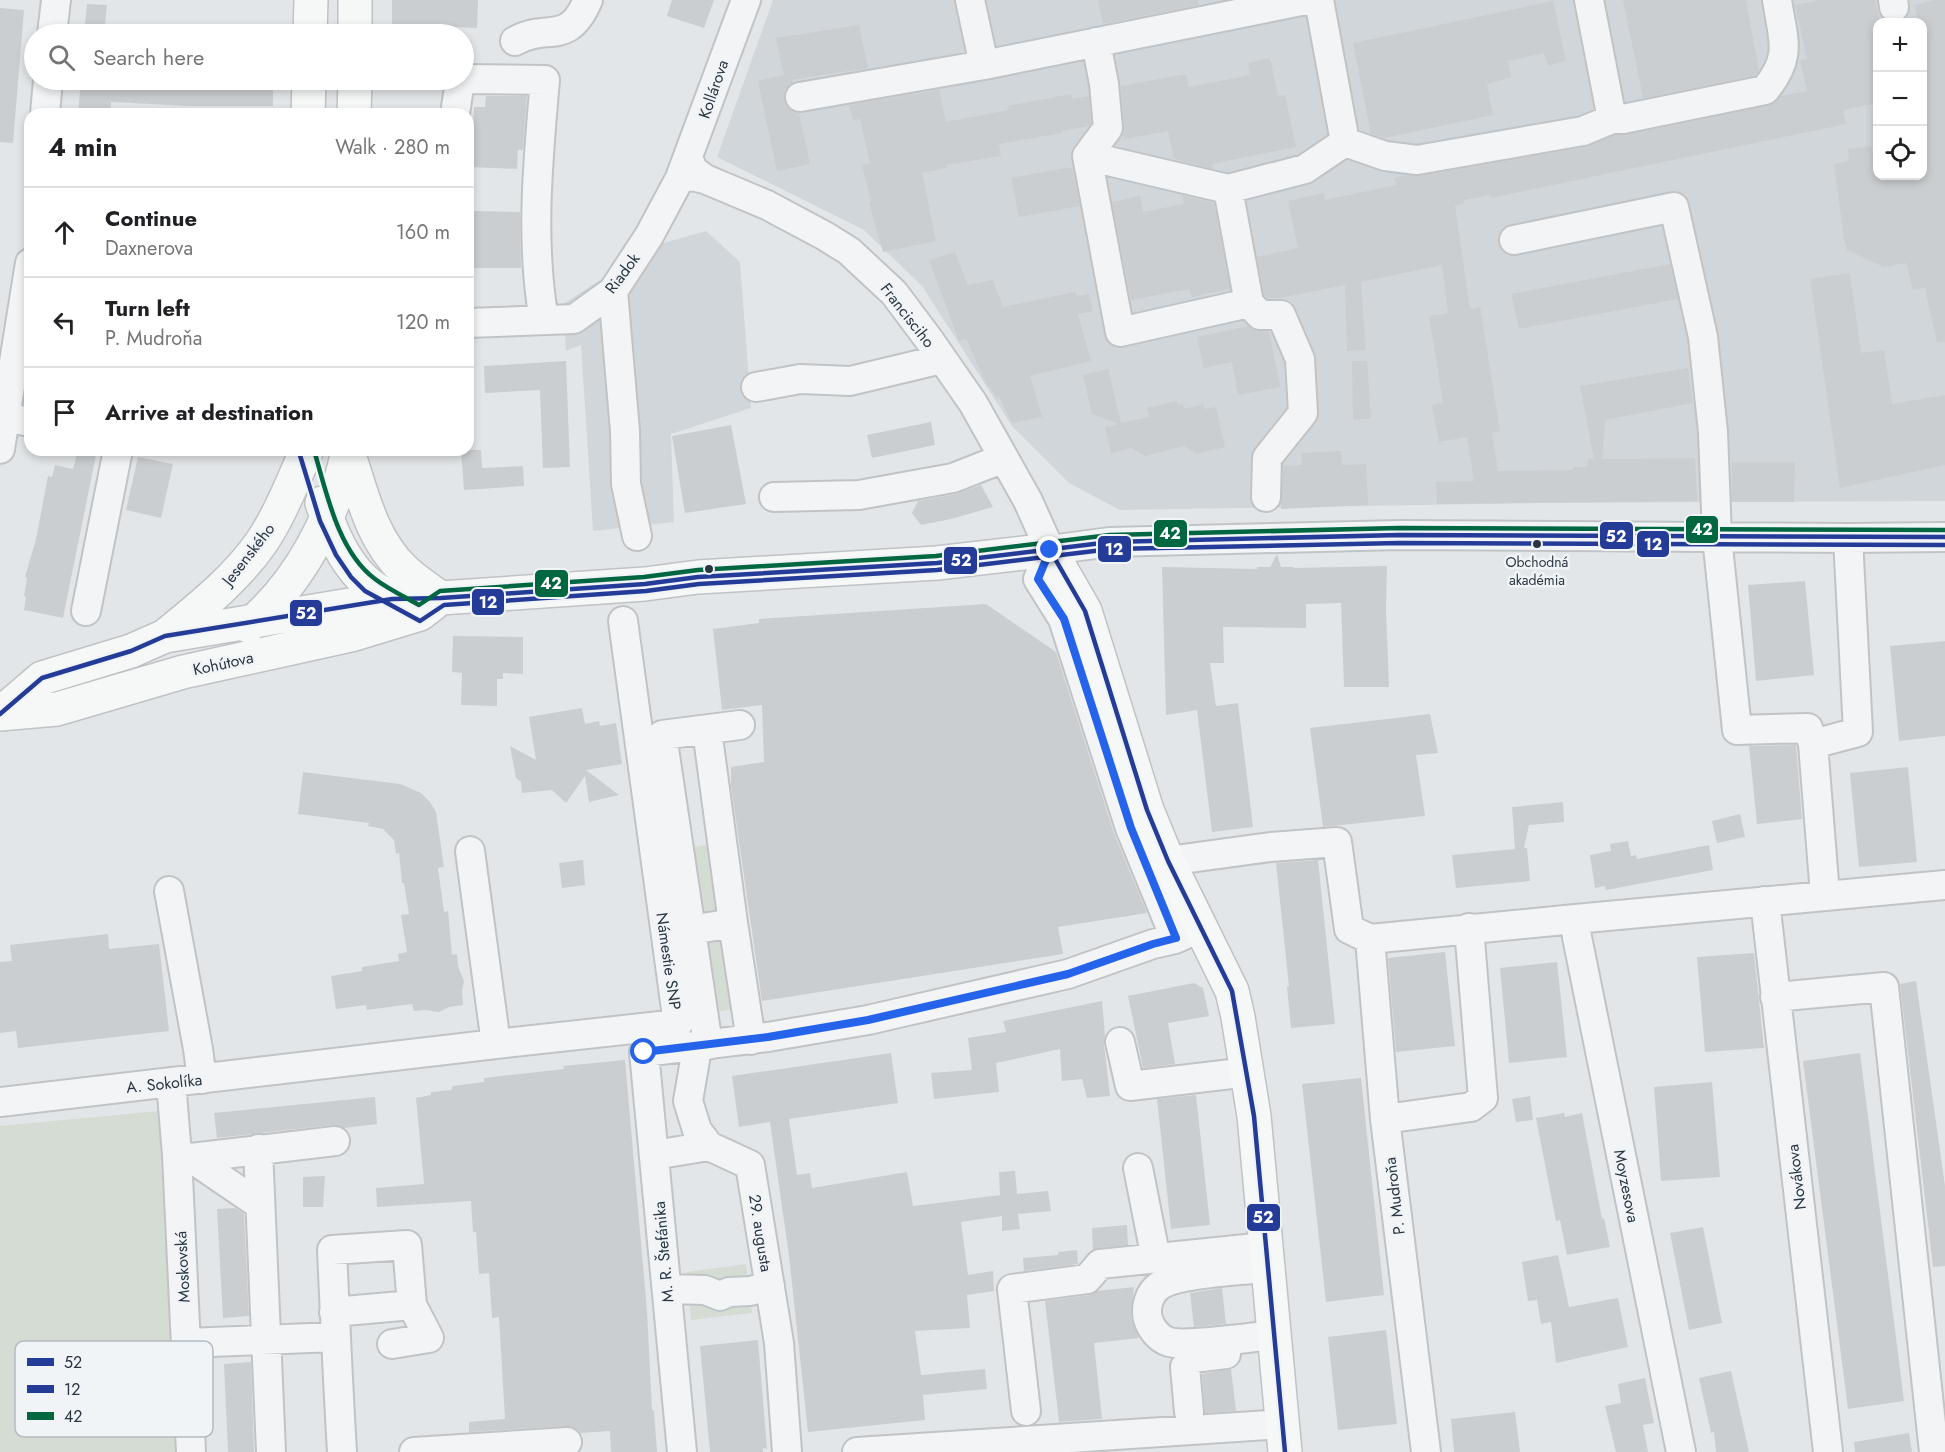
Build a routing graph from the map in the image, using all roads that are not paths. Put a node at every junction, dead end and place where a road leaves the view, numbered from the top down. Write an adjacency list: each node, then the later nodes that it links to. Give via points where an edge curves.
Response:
1 (56, 0): 11 (street)
2 (311, 0): 12 (main road)
3 (356, 0): 13 (main road)
4 (588, 0): 14 (street, via 576,22 563,31 527,34)
5 (970, 0): 16 (street)
6 (1306, 0): 15 (street)
7 (1319, 0): 28 (street)
8 (1589, 0): 27 (street)
9 (1777, 0): 27 (street, via 1785,54 1777,76 1765,90)
10 (741, 13): 30 (street, Kollárova)
11 (53, 24)
12 (310, 24)
13 (355, 24)
14 (515, 41)
15 (1096, 42): 16 (street); 29 (street, via 1108,128)
16 (984, 65): 22 (street)
17 (474, 79): 35 (street, via 545,80 535,187 539,294)
18 (47, 90): 23 (street)
19 (309, 90): 24 (main road)
20 (355, 90): 25 (main road)
21 (460, 90): 26 (street)
22 (800, 97)
23 (46, 108)
24 (308, 108)
25 (354, 108)
26 (456, 108)
27 (1612, 119): 28 (street, via 1582,131 1417,160 1385,156)
28 (1345, 142): 31 (street, via 1305,169)
29 (1087, 156): 31 (street); 34 (street, via 1120,332)
30 (691, 172): 33 (street, Riadok); 38 (street, Francisciho, via 767,205 849,251 894,293)
31 (1228, 189): 34 (street)
32 (1514, 240): 52 (street, via 1674,207 1703,338 1713,432)
33 (613, 291): 35 (street, Riadok, via 574,318); 51 (street, via 626,484)
34 (1250, 303): 49 (street, via 1260,315 1281,315 1300,359 1303,413 1267,458)
35 (544, 320): 36 (street, Riadok)
36 (474, 323)
37 (24, 342): 40 (street)
38 (942, 358): 39 (street, via 850,381 800,379); 47 (street, Francisciho, via 974,403)
39 (756, 387)
40 (18, 420): 41 (street)
41 (0, 449)
42 (117, 456): 57 (street)
43 (304, 456): 60 (main road, Jesenského, via 260,544 238,572)
44 (308, 456): 50 (main road, Jesenského)
45 (346, 456): 50 (main road)
46 (350, 456): 56 (main road, via 371,521 402,569)
47 (1004, 458): 48 (street, via 953,478 859,495); 55 (street, Francisciho, via 1029,501)
48 (774, 497)
49 (1266, 497)
50 (327, 519): 56 (main road, Jesenského, via 342,551 369,585); 58 (main road, via 297,573)
51 (637, 536)
52 (1717, 537): 54 (street); 55 (street, via 1346,536 1110,542); 65 (street, via 1737,730 1808,728)
53 (1945, 537): 54 (street)
54 (1848, 538): 65 (street, via 1858,732)
55 (1050, 550): 56 (main road, Kohútova, via 937,563 698,577); 67 (main road, via 1085,611 1147,810); 77 (street, via 1038,579 1064,619 1131,828)
56 (418, 604): 58 (main road, Kohútova); 61 (main road, Kohútova, via 351,635)
57 (86, 611)
58 (253, 621): 60 (main road, Kohútova); 61 (main road)
59 (623, 621): 81 (street, Námestie SNP, via 678,1024)
60 (165, 636): 62 (main road, Kohútova, via 131,651 42,678)
61 (183, 672): 62 (main road, Kohútova, via 57,709)
62 (0, 714)
63 (740, 725): 64 (street)
64 (707, 730): 73 (street); 75 (street, via 662,735)
65 (1813, 744): 70 (street)
66 (470, 851): 81 (street)
67 (1168, 861): 76 (street, P. Mudroňa, via 1337,842); 77 (main road)
68 (1945, 885): 70 (street)
69 (169, 891): 85 (street)
70 (1825, 896): 71 (street)
71 (1765, 901): 72 (street); 78 (street, Novákova)
72 (1575, 919): 74 (street); 120 (street, Moyzesova)
73 (734, 923): 75 (street); 79 (street)
74 (1469, 928): 76 (street); 88 (street, via 1483,1098 1471,1107)
75 (691, 930): 82 (street)
76 (1359, 934): 88 (street, P. Mudroňa)
77 (1176, 936): 79 (street, via 1068,974 868,1020); 84 (main road, via 1232,991)
78 (1775, 997): 121 (street, Novákova); 122 (street, via 1884,987)
79 (751, 1040): 82 (street)
80 (1120, 1042): 84 (street, via 1130,1086)
81 (496, 1044): 83 (street, Námestie SNP)
82 (701, 1046): 90 (street, via 688,1101 697,1130); 92 (street, M. R. Štefánika, via 644,1052)
83 (328, 1064): 85 (street, A. Sokolíka)
84 (1248, 1072): 96 (main road)
85 (201, 1079): 86 (street, A. Sokolíka)
86 (171, 1082): 87 (street, A. Sokolíka); 93 (street, Moskovská)
87 (0, 1102)
88 (1385, 1119): 119 (street, P. Mudroňa)
89 (334, 1141): 91 (street)
90 (708, 1146): 92 (street); 98 (street, 29. augusta, via 750,1165)
91 (258, 1149): 93 (street); 95 (street)
92 (654, 1155): 99 (street, M. R. Štefánika)
93 (184, 1156): 95 (street); 103 (street, Moskovská)
94 (1138, 1168): 97 (street)
95 (260, 1205): 102 (street)
96 (1266, 1257): 97 (street); 105 (main road); 105 (street, via 1175,1279 1158,1287 1149,1299 1147,1312 1156,1334 1169,1342)
97 (1156, 1259): 107 (street, via 1100,1264 1087,1279 1012,1289)
98 (770, 1286): 99 (street, via 720,1296 705,1290); 117 (street, 29. augusta, via 779,1343)
99 (667, 1289): 116 (street, M. R. Štefánika)
100 (412, 1305): 101 (street); 101 (street, via 406,1245 332,1250); 106 (street, via 429,1338)
101 (335, 1325): 102 (street); 114 (street)
102 (267, 1339): 104 (street); 113 (street)
103 (186, 1341)
104 (213, 1342)
105 (1275, 1342): 108 (street, via 1193,1358 1185,1367); 110 (main road)
106 (392, 1344)
107 (1026, 1411)
108 (1189, 1412)
109 (190, 1437): 112 (street, Moskovská)
110 (1284, 1438): 118 (street)
111 (567, 1442): 115 (street)
112 (191, 1452)
113 (271, 1452)
114 (342, 1452)
115 (414, 1452)
116 (682, 1452)
117 (787, 1452)
118 (857, 1452)
119 (1426, 1452)
120 (1681, 1452)
121 (1828, 1452)
122 (1934, 1452)

